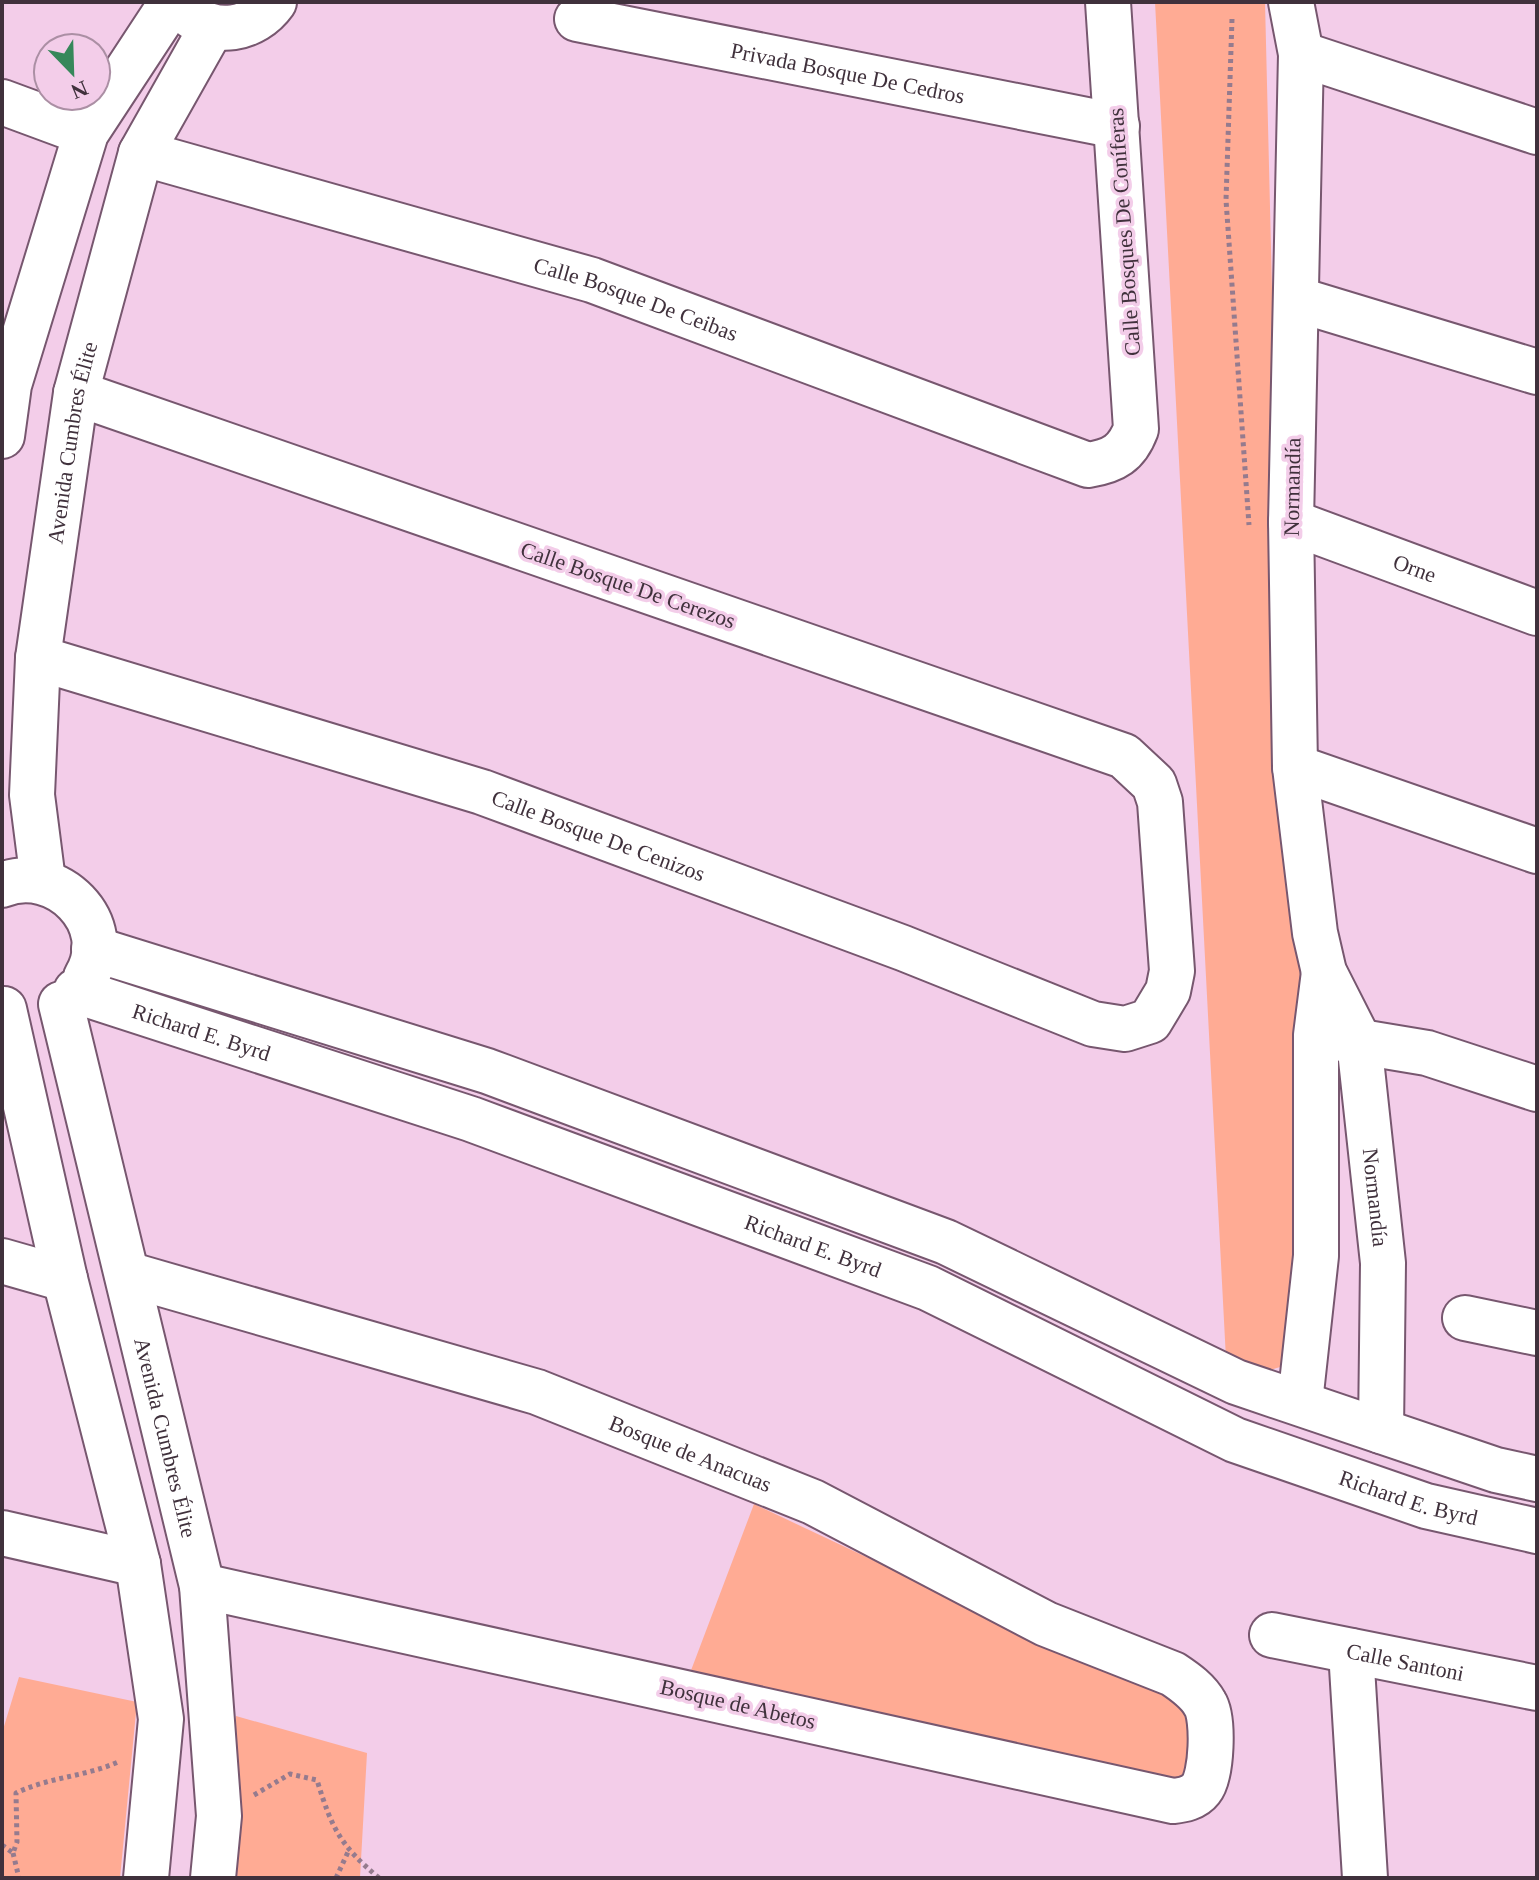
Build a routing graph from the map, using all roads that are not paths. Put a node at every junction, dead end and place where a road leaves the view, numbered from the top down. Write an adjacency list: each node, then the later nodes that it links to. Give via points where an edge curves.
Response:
1 (175, 2): 6 (street); 11 (street)
2 (274, 2): 6 (street, via 249,25)
3 (1108, 2): 9 (street, Calle Bosques De Coníferas)
4 (1291, 2): 7 (street, Normandía)
5 (577, 19): 9 (street, Privada Bosque De Cedros)
6 (212, 27): 12 (street, Avenida Cumbres Élite)
7 (1301, 54): 10 (street); 13 (street, Normandía)
8 (2, 102): 11 (street)
9 (1117, 126): 18 (street, Calle Bosques De Coníferas, via 1136,429)
10 (1537, 132)
11 (86, 133): 15 (street)
12 (141, 153): 16 (street, Avenida Cumbres Élite); 18 (street, Calle Bosque De Ceibas, via 592,280 1088,465)
13 (1296, 299): 14 (street); 19 (street, Normandía)
14 (1537, 372)
15 (5, 383): 17 (street)
16 (76, 393): 21 (street, Avenida Cumbres Élite); 29 (street, Calle Bosque De Cerezos, via 1124,756 1154,784 1160,802 1172,971 1168,991)
17 (2, 436)
18 (1119, 456)
19 (1270, 526): 20 (street, Orne); 22 (street, Normandía)
20 (1537, 613)
21 (38, 658): 24 (street, Avenida Cumbres Élite); 29 (street, Calle Bosque De Cenizos, via 482,792 1093,1024 1125,1029)
22 (1295, 767): 23 (street); 26 (street, Normandía)
23 (1537, 851)
24 (22, 883): 25 (street, via 64,890 92,926)
25 (94, 949): 27 (street, via 89,972); 40 (street, via 487,1071 946,1242)
26 (1324, 972): 30 (street, Normandía); 31 (street, Normandía)
27 (69, 997): 28 (street, via 43,1011); 36 (street, Avenida Cumbres Élite); 43 (street, Richard E. Byrd, via 471,1119 928,1288)
28 (3, 1008): 37 (street)
29 (1150, 1021)
30 (1316, 1035): 31 (street); 33 (street, Normandía)
31 (1359, 1041): 32 (street, via 1427,1053); 35 (street, Normandía)
32 (1537, 1089)
33 (1316, 1256): 35 (street); 41 (street, Normandía)
34 (2, 1261): 37 (street)
35 (1383, 1263): 42 (street, Normandía)
36 (127, 1274): 48 (street, Avenida Cumbres Élite); 54 (street, Bosque de Anacuas, via 537,1392 813,1502 1046,1624 1173,1674 1189,1684)
37 (65, 1279): 47 (street)
38 (1465, 1318): 39 (street)
39 (1537, 1333)
40 (1236, 1382): 41 (street); 43 (street)
41 (1300, 1402): 42 (street)
42 (1381, 1431): 44 (street)
43 (1235, 1440): 45 (street, Richard E. Byrd, via 1426,1506)
44 (1537, 1479)
45 (1537, 1531)
46 (2, 1533): 47 (street)
47 (138, 1564): 51 (street)
48 (202, 1586): 50 (street, Avenida Cumbres Élite); 54 (street, Bosque de Abetos, via 1173,1801 1194,1796 1206,1781)
49 (1272, 1635): 52 (street, Calle Santoni)
50 (209, 1646): 51 (street); 56 (street, Avenida Cumbres Élite, via 219,1816)
51 (150, 1648): 55 (street, via 161,1719)
52 (1351, 1651): 53 (street, Calle Santoni); 57 (street)
53 (1537, 1688)
54 (1212, 1720)
55 (146, 1878)
56 (213, 1878)
57 (1365, 1878)

